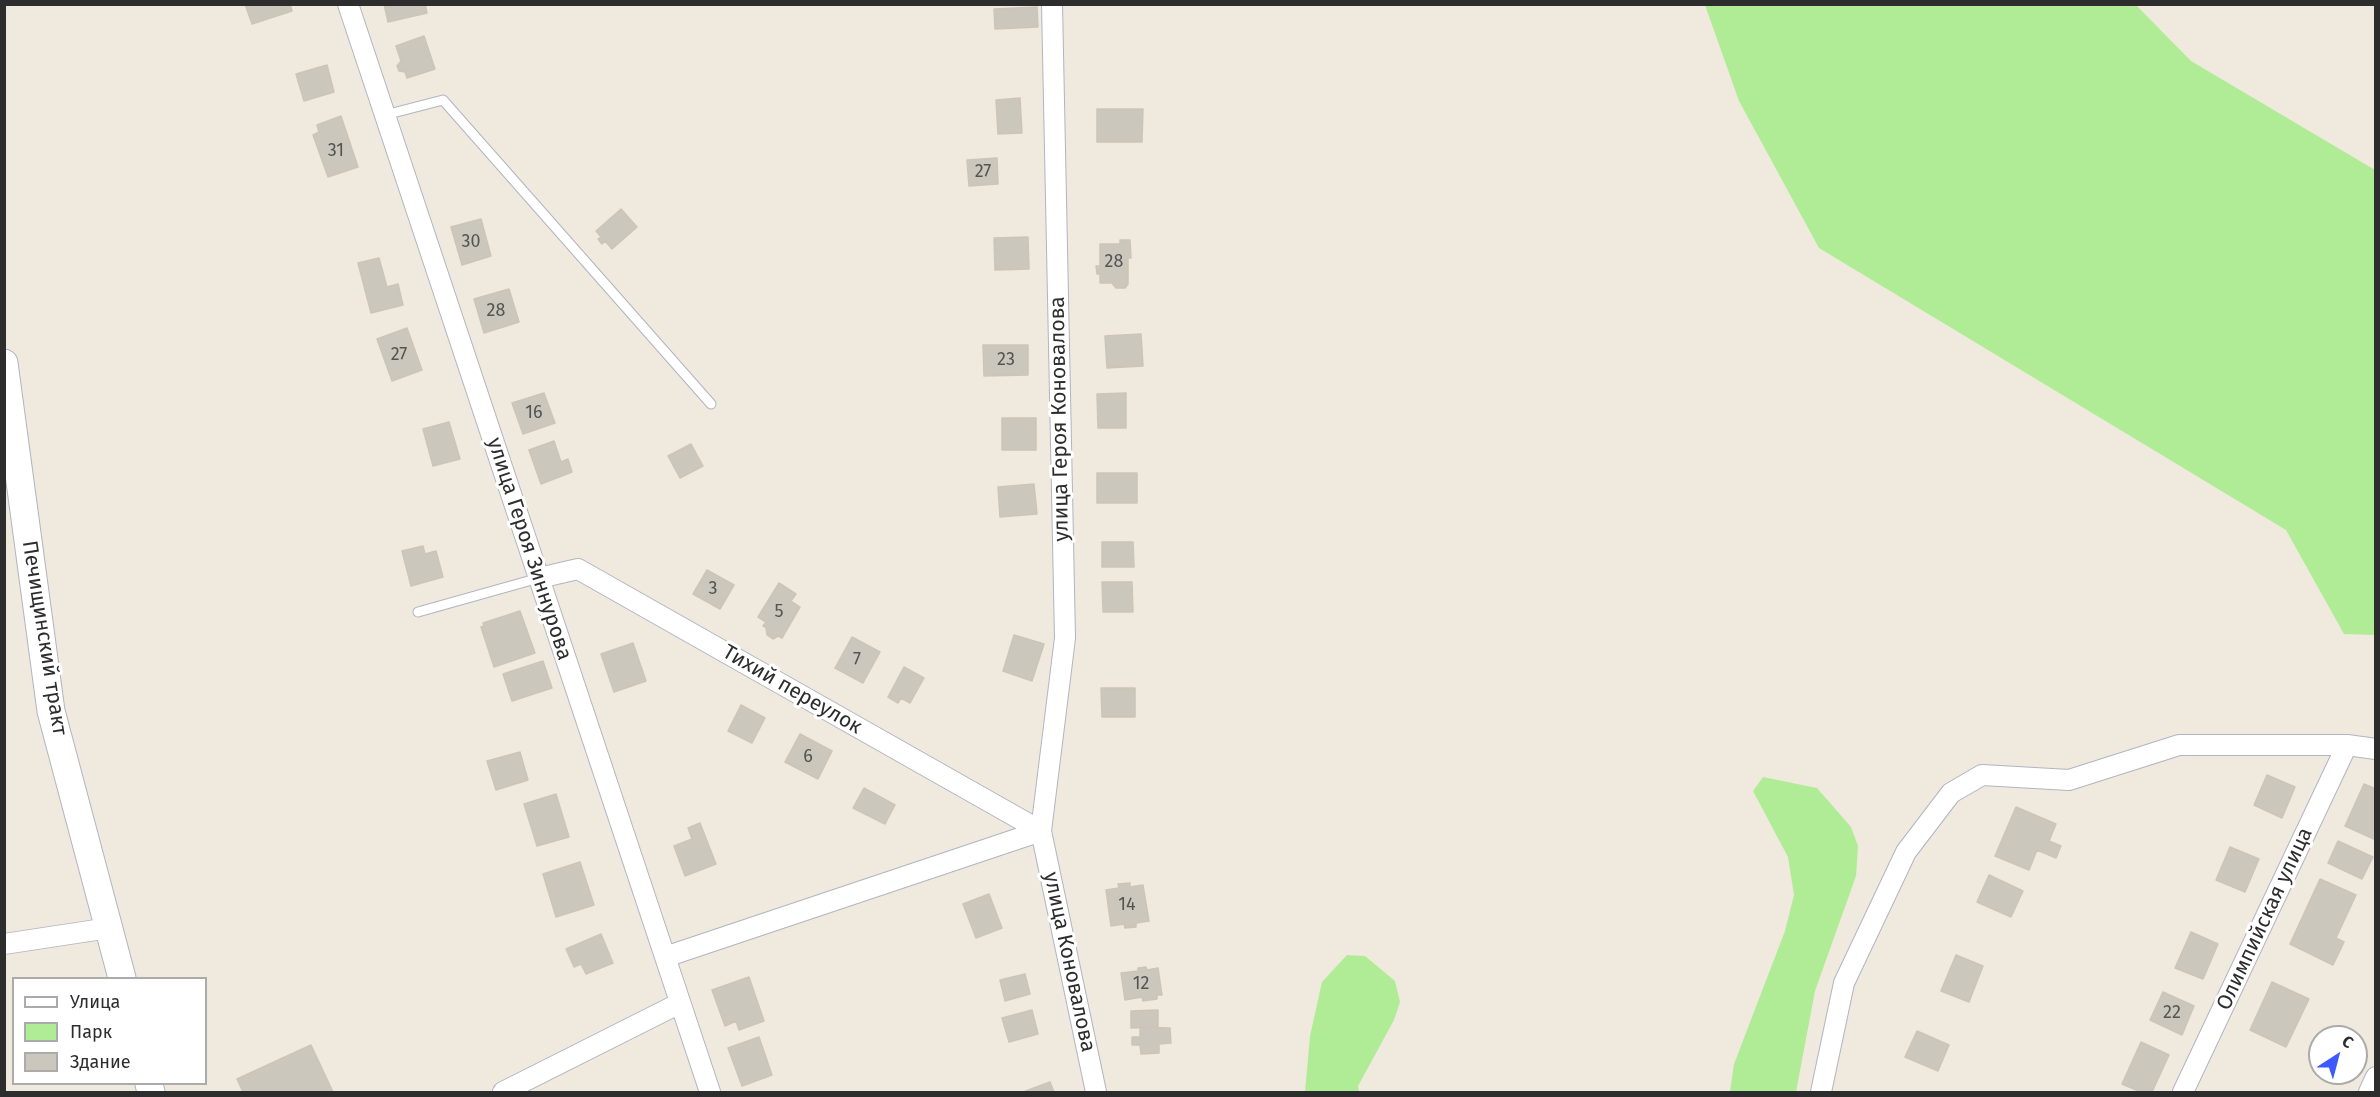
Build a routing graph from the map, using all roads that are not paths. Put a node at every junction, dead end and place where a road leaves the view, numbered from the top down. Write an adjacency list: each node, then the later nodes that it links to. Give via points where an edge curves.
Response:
1 (348, 4): 3 (street, улица Героя Зиннурова)
2 (1052, 4): 10 (street, улица Героя Коновалова, via 1065,638)
3 (385, 115): 5 (lane, via 443,100); 6 (street, улица Героя Зиннурова)
4 (4, 363): 11 (street, Печищинский тракт, via 51,711)
5 (711, 404)
6 (539, 578): 7 (lane); 10 (street, Тихий переулок, via 578,569); 13 (street, улица Героя Зиннурова)
7 (418, 612)
8 (2347, 746): 9 (street); 20 (street, via 2178,745 2068,780 1982,775 1951,794 1906,852 1844,983); 21 (street, Олимпийская улица)
9 (2376, 749)
10 (1041, 831): 13 (street); 19 (street, улица Коновалова)
11 (109, 928): 12 (street); 14 (street, Печищинский тракт)
12 (4, 944)
13 (665, 957): 15 (street, улица Героя Зиннурова)
14 (122, 977)
15 (680, 1003): 17 (street); 18 (street, улица Героя Зиннурова)
16 (2376, 1077): 22 (street)
17 (503, 1092)
18 (710, 1092)
19 (1096, 1092)
20 (1821, 1092)
21 (2183, 1092)
22 (2369, 1092)

